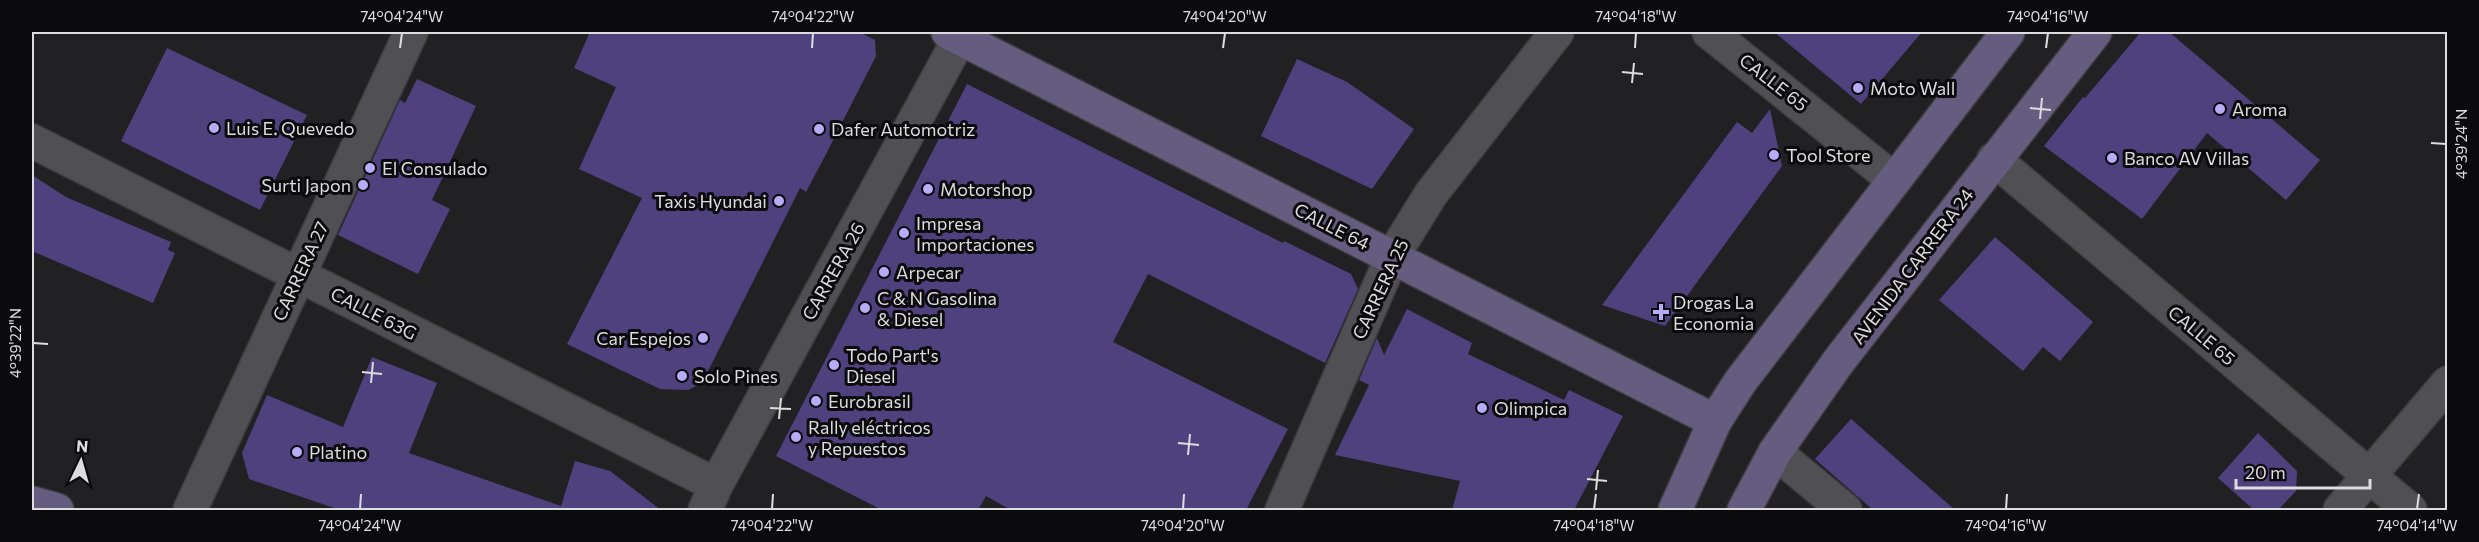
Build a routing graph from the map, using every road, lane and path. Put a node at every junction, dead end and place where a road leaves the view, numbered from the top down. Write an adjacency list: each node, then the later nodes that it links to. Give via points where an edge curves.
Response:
1 (411, 32): 11 (street, CARRERA 27)
2 (1557, 32): 10 (street, CARRERA 25, via 1431,194)
3 (1709, 32): 9 (street, CALLE 65)
4 (2008, 32): 9 (main road)
5 (2095, 32): 8 (main road, AVENIDA CARRERA 24)
6 (957, 34): 10 (main road, CALLE 64); 16 (street, CARRERA 26)
7 (32, 141): 11 (street, CALLE 63G)
8 (1994, 159): 14 (main road, AVENIDA CARRERA 24, via 1838,362); 15 (street, CALLE 65)
9 (1893, 179): 13 (main road, via 1766,346)
10 (1392, 257): 13 (main road, CALLE 64); 20 (street, CARRERA 25)
11 (297, 275): 16 (street, CALLE 63G); 19 (street, CARRERA 27)
12 (2448, 383): 15 (street)
13 (1715, 421): 21 (main road)
14 (1775, 452): 22 (main road, AVENIDA CARRERA 24); 23 (street)
15 (2369, 476): 24 (street); 25 (street, CALLE 65)
16 (710, 498)
17 (32, 503): 18 (main road)
18 (57, 510)
19 (190, 510)
20 (1282, 510)
21 (1675, 510)
22 (1744, 510)
23 (1845, 510)
24 (2340, 510)
25 (2410, 510)

